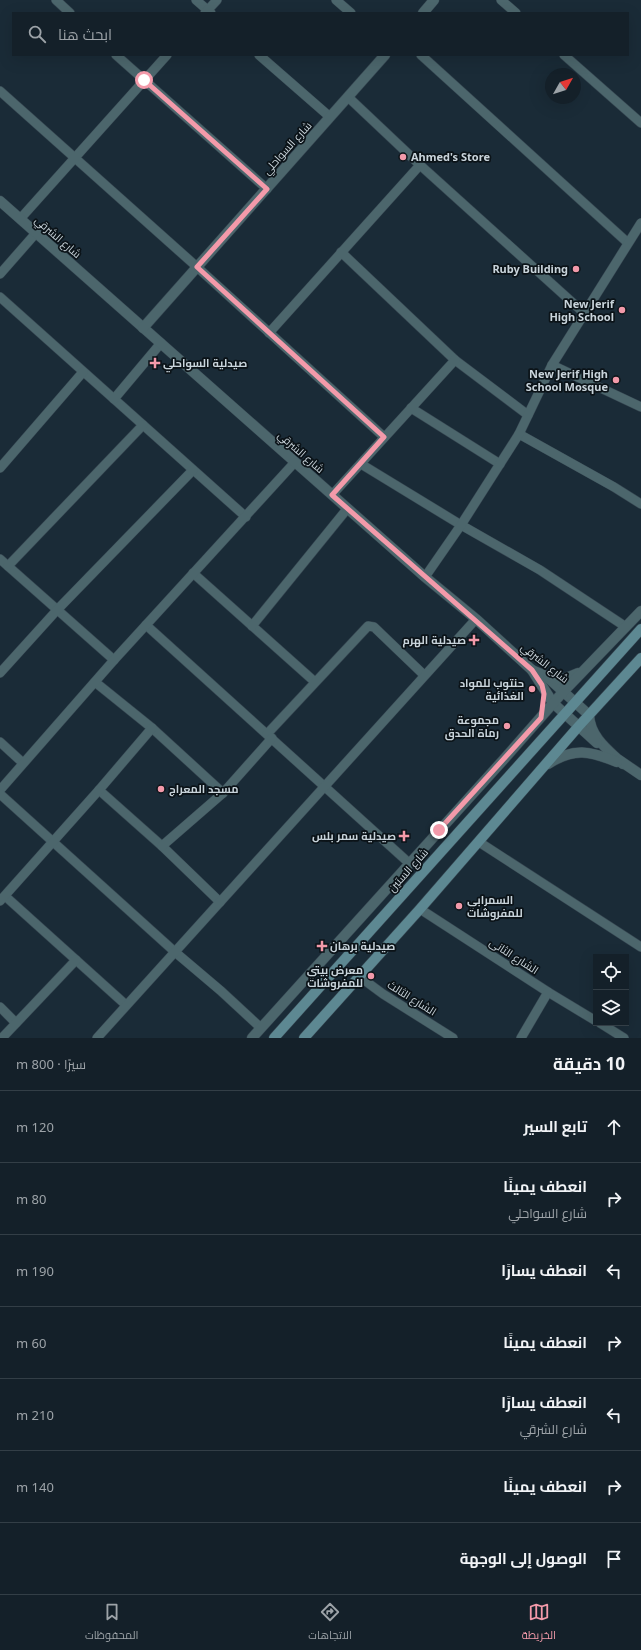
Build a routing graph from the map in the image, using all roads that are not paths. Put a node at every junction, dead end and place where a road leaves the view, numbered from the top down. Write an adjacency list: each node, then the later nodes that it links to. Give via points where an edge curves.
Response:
1 (56, 0): 7 (street)
2 (196, 0): 8 (street)
3 (217, 0): 8 (street)
4 (336, 0): 9 (street)
5 (434, 0): 10 (street)
6 (501, 0): 11 (street)
7 (69, 12)
8 (208, 12)
9 (350, 12)
10 (424, 12)
11 (515, 12)
12 (117, 56): 18 (street)
13 (166, 56): 18 (street)
14 (260, 56): 21 (street)
15 (384, 56): 20 (street, شارع السواحلي)
16 (422, 56): 30 (street)
17 (565, 56): 22 (street)
18 (144, 80): 23 (street); 25 (street)
19 (0, 91): 23 (street)
20 (348, 97): 21 (street, شارع السواحلي); 24 (street)
21 (330, 117): 25 (street, شارع السواحلي)
22 (641, 123)
23 (75, 158): 27 (street); 32 (street)
24 (420, 165): 31 (street); 35 (street)
25 (267, 189): 32 (street, شارع السواحلي)
26 (0, 202): 27 (street, شارع الشرقي)
27 (20, 219): 29 (street, شارع الشرقي)
28 (641, 223): 30 (street)
29 (36, 233): 33 (street); 36 (street, شارع الشرقي)
30 (628, 244): 35 (street)
31 (341, 252): 37 (street); 39 (street)
32 (197, 267): 36 (street, شارع السواحلي); 37 (street)
33 (0, 274)
34 (0, 296): 41 (street)
35 (584, 313): 40 (street)
36 (143, 328): 38 (street, شارع الشرقي)
37 (269, 332): 48 (street)
38 (161, 343): 42 (street); 49 (street, شارع الشرقي)
39 (455, 360): 43 (street); 45 (street)
40 (552, 365): 44 (street); 45 (street)
41 (83, 372): 42 (street); 52 (street)
42 (114, 399): 46 (street)
43 (411, 408): 48 (street); 51 (street)
44 (641, 408)
45 (528, 415): 47 (street)
46 (143, 425): 53 (street); 60 (street)
47 (519, 434): 51 (street); 55 (street)
48 (384, 437): 50 (street)
49 (295, 462): 54 (street, شارع الشرقي); 57 (street)
50 (361, 464): 54 (street); 58 (street)
51 (500, 464): 58 (street)
52 (0, 468)
53 (193, 470): 57 (street); 63 (street)
54 (332, 495): 56 (street, شارع الشرقي)
55 (641, 504)
56 (347, 509): 62 (street, شارع الشرقي); 67 (street)
57 (246, 517): 61 (street)
58 (461, 525): 62 (street); 68 (street, via 540,570)
59 (0, 559): 60 (street)
60 (8, 566): 63 (street)
61 (193, 573): 66 (street); 67 (street)
62 (425, 577): 65 (street, شارع الشرقي)
63 (57, 610): 71 (street); 72 (street)
64 (641, 611): 68 (street)
65 (476, 619): 74 (street); 75 (street, شارع الشرقي)
66 (146, 625): 71 (street); 86 (street)
67 (252, 626): 77 (street)
68 (626, 626): 73 (street)
69 (641, 629): 79 (main road, شارع الستين)
70 (641, 658): 82 (main road)
71 (114, 660): 76 (street)
72 (2, 668)
73 (582, 672): 75 (street, via 563,680); 78 (street)
74 (424, 675): 77 (street, via 374,627 368,626); 92 (street)
75 (544, 680): 78 (street, شارع الشرقي); 80 (street); 83 (street)
76 (95, 682): 85 (street); 88 (street)
77 (315, 682): 86 (street)
78 (563, 692): 79 (street, شارع الشرقي); 80 (street)
79 (575, 702): 81 (main road, شارع الستين); 82 (street, شارع الشرقي)
80 (553, 703): 81 (street); 83 (street)
81 (565, 713): 84 (street); 119 (main road, شارع الستين)
82 (590, 715): 84 (main road); 89 (street, via 595,736)
83 (541, 718): 100 (street)
84 (578, 727): 89 (street); 90 (main road)
85 (152, 728): 94 (street); 95 (street)
86 (269, 736): 92 (street); 95 (street)
87 (0, 742): 88 (street)
88 (23, 763): 93 (street)
89 (623, 764): 90 (street, via 588,751 562,755); 91 (street)
90 (545, 765): 98 (main road)
91 (641, 775)
92 (324, 787): 100 (street); 102 (street)
93 (0, 790)
94 (99, 790): 97 (street); 99 (street)
95 (223, 793): 99 (street)
96 (0, 794): 97 (street)
97 (52, 842): 101 (street); 105 (street)
98 (479, 842): 103 (main road); 104 (street)
99 (162, 846): 102 (street)
100 (409, 863): 114 (street)
101 (2, 899): 106 (street)
102 (220, 902): 105 (street)
103 (420, 909): 107 (main road); 108 (street, الشارع الثانى)
104 (641, 947)
105 (175, 952): 109 (street); 114 (street)
106 (76, 960): 109 (street); 112 (street)
107 (360, 977): 115 (main road); 120 (street, الشارع الثالث)
108 (548, 992): 111 (street, الشارع الثانى); 121 (street)
109 (126, 1006): 117 (street)
110 (0, 1007): 112 (street)
111 (593, 1019)
112 (16, 1023): 116 (street)
113 (605, 1026): 122 (street)
114 (262, 1028): 118 (street)
115 (308, 1037)
116 (2, 1038)
117 (97, 1038)
118 (252, 1038)
119 (274, 1038)
120 (453, 1038)
121 (521, 1038)
122 (624, 1038)

